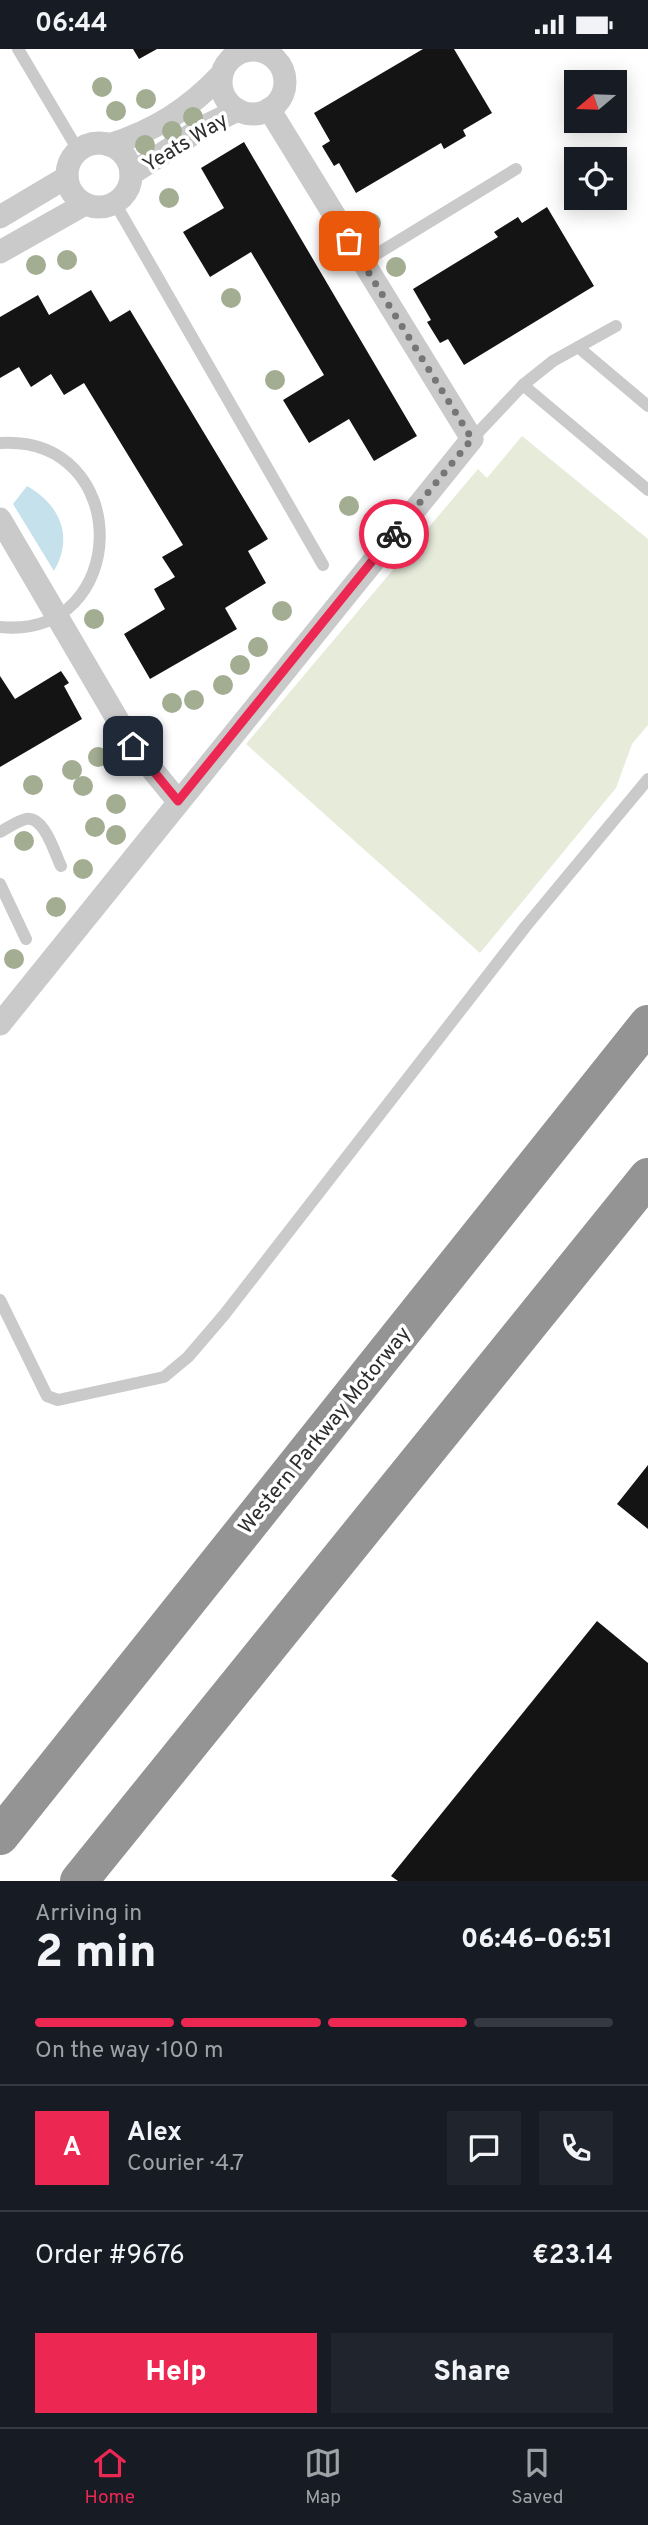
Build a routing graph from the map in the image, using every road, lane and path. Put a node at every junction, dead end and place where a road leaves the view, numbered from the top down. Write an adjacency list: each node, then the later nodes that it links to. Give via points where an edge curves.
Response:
1 (18, 49): 6 (lane)
2 (227, 60): 3 (street, via 251,50 279,63 285,83); 4 (street, via 224,96); 5 (street, Yeats Way, via 192,105 133,138)
3 (269, 109): 4 (street); 14 (street)
4 (238, 110): 8 (street, Yeats Way)
5 (109, 145): 6 (street, via 88,145); 8 (street, via 125,156)
6 (78, 151): 9 (street)
7 (516, 169): 14 (lane)
8 (131, 174): 10 (street, via 127,190)
9 (67, 177): 11 (street, via 72,193); 12 (street)
10 (115, 203): 11 (street); 23 (lane)
11 (85, 204): 13 (street)
12 (0, 217)
13 (0, 251)
14 (362, 263): 19 (street)
15 (616, 326): 16 (lane)
16 (578, 347): 17 (lane); 18 (lane)
17 (523, 385): 19 (lane); 21 (lane)
18 (648, 406)
19 (472, 439): 27 (street)
20 (0, 443): 24 (lane, via 34,445 68,464 88,486 99,513 100,553 94,572 85,589)
21 (648, 490)
22 (0, 519): 24 (street)
23 (323, 565)
24 (58, 615): 25 (lane, via 26,627); 27 (street, via 133,746)
25 (0, 627)
26 (648, 779): 36 (lane, via 526,926 188,1357 164,1377 58,1400 47,1396)
27 (178, 801): 32 (street)
28 (0, 832): 29 (lane, via 34,819)
29 (61, 866)
30 (0, 884): 31 (lane)
31 (26, 939)
32 (0, 1024)
33 (648, 1024): 38 (highway, Western Parkway Motorway)
34 (648, 1177): 39 (highway)
35 (0, 1300): 36 (lane)
36 (14, 1328): 37 (lane)
37 (0, 1335)
38 (0, 1836)
39 (79, 1881)

